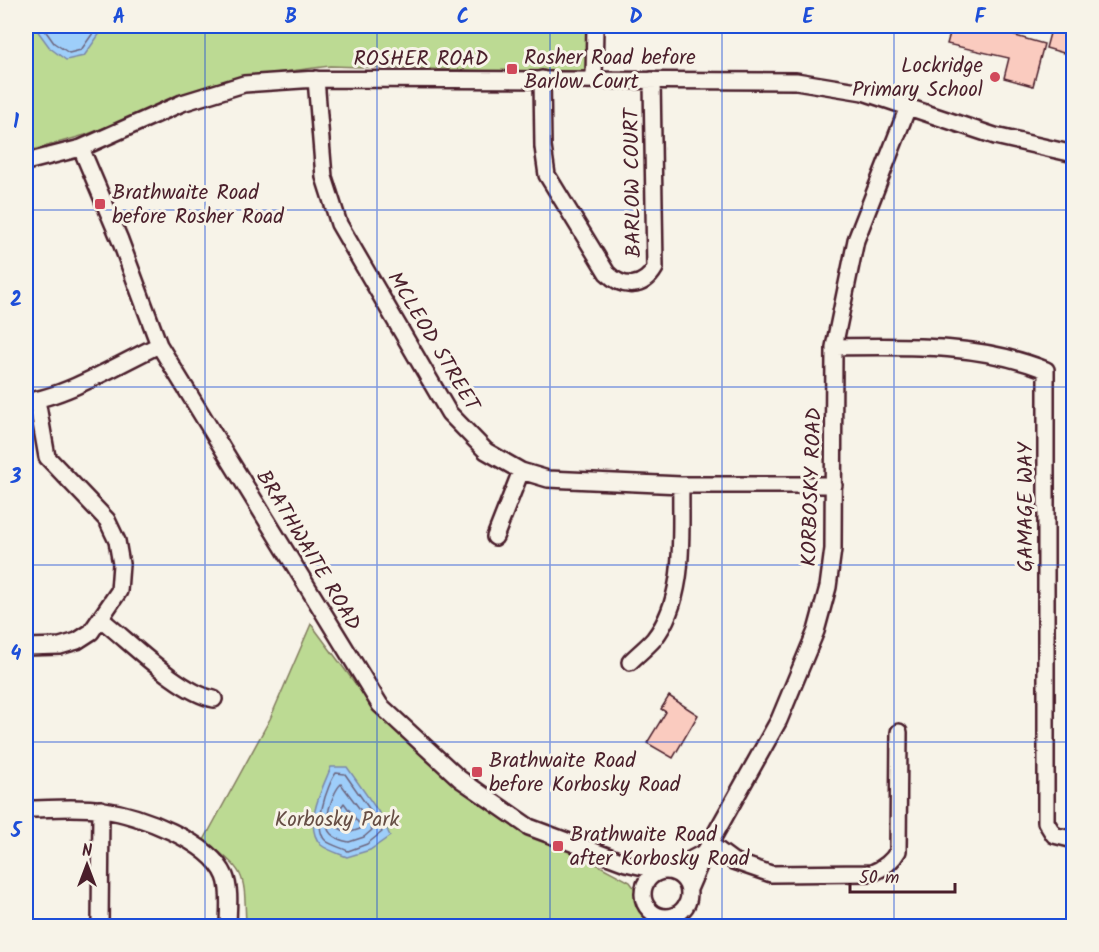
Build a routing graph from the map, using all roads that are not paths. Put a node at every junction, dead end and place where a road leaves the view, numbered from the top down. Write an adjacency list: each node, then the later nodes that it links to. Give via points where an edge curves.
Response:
1 (595, 26): 2 (street)
2 (594, 78): 4 (street, ROSHER ROAD); 5 (street, ROSHER ROAD)
3 (316, 79): 4 (street, ROSHER ROAD); 7 (street, ROSHER ROAD, via 244,84 182,103); 13 (street, MCLEOD STREET, via 324,177 339,224 449,413 486,451)
4 (542, 79): 5 (street, BARLOW COURT, via 543,147 548,175 607,273 622,285 642,282 655,268)
5 (652, 80): 6 (street, ROSHER ROAD, via 820,84 863,92)
6 (908, 107): 8 (street, ROSHER ROAD, via 995,136); 11 (street, KORBOSKY ROAD, via 856,240)
7 (81, 148): 9 (street, ROSHER ROAD); 10 (street, BRATHWAITE ROAD)
8 (1074, 154)
9 (26, 162)
10 (159, 345): 12 (street); 26 (street, BRATHWAITE ROAD, via 380,705 492,804 529,827)
11 (834, 347): 15 (street, KORBOSKY ROAD); 24 (street, GAMAGE WAY, via 946,347 1046,370 1046,822 1054,835)
12 (31, 400): 17 (street, via 47,457 107,520 117,541 121,564 119,591)
13 (521, 471): 14 (street, MCLEOD STREET, via 576,482); 16 (street)
14 (681, 485): 15 (street, MCLEOD STREET); 19 (street, via 677,585 654,638)
15 (834, 485): 25 (street, KORBOSKY ROAD, via 833,549 816,631 779,720)
16 (495, 537)
17 (102, 620): 18 (street, via 77,641); 20 (street, via 185,687)
18 (26, 647)
19 (630, 662)
20 (214, 699)
21 (899, 732): 25 (street, via 898,851 882,869 872,873 771,874)
22 (26, 809): 23 (street)
23 (101, 809): 31 (street); 32 (street, via 134,815 192,843 218,865 226,877)
24 (1074, 840)
25 (708, 848): 27 (street); 29 (street, KORBOSKY ROAD)
26 (626, 863): 27 (street, BRATHWAITE ROAD); 28 (street, BRATHWAITE ROAD)
27 (665, 871): 28 (street, via 654,874); 29 (street, via 682,876)
28 (645, 884): 30 (street, via 646,906)
29 (689, 889): 30 (street, via 688,903)
30 (671, 922)
31 (100, 927)
32 (228, 927)

